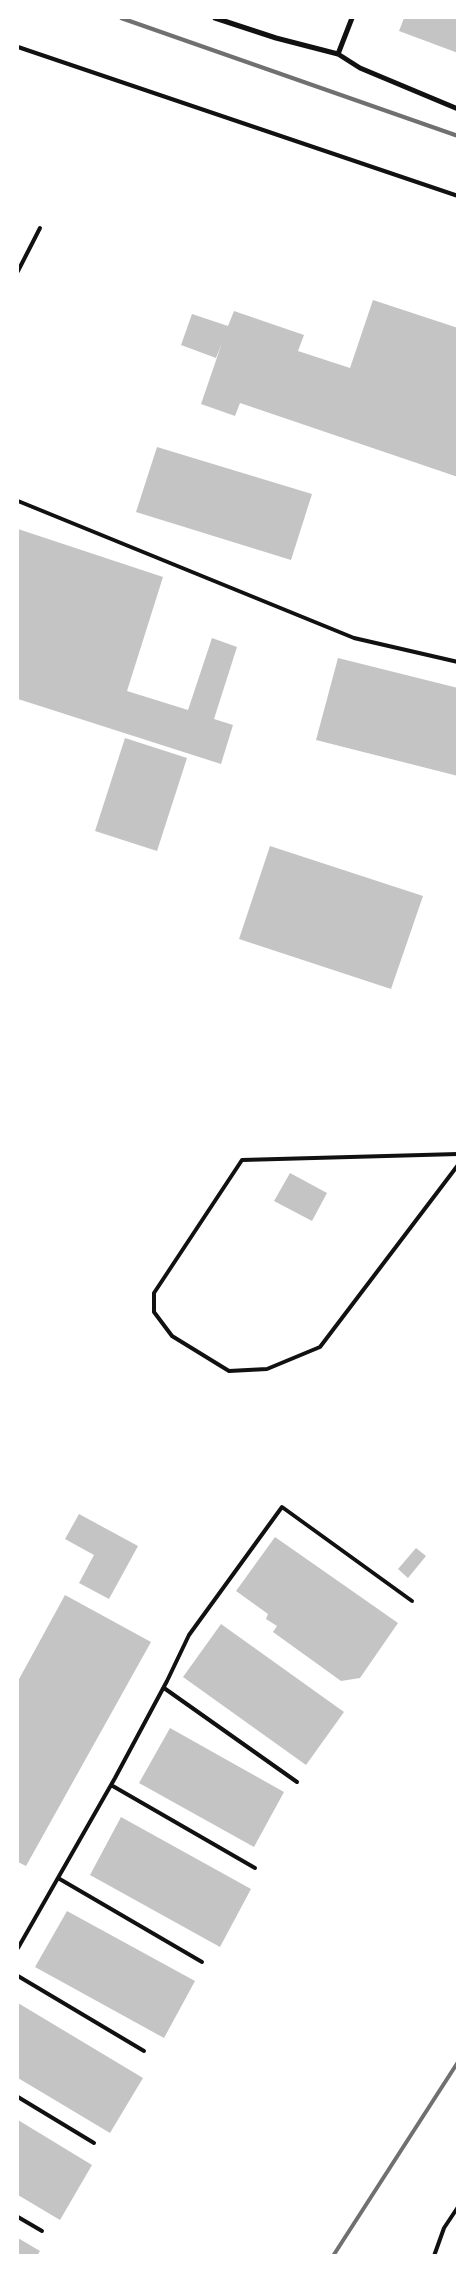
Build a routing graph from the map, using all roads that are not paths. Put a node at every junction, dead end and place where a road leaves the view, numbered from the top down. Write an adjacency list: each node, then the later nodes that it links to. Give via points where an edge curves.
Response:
1 (215, 18): 4 (street)
2 (352, 18): 4 (street)
3 (18, 47): 6 (lane)
4 (338, 54): 5 (street, via 360,68)
5 (458, 109)
6 (458, 196)
7 (40, 228): 8 (lane)
8 (18, 271)
9 (18, 501): 10 (lane, via 354,638)
10 (458, 662)
11 (458, 1154): 12 (lane, via 242,1160 154,1293 154,1312 172,1336 228,1371 267,1369 320,1348)
12 (458, 1165)
13 (412, 1601): 14 (lane, via 282,1507 189,1635)
14 (164, 1688): 15 (lane); 16 (lane)
15 (297, 1782)
16 (111, 1785): 17 (lane); 18 (lane)
17 (255, 1868)
18 (58, 1878): 19 (lane); 20 (lane)
19 (18, 1948)
20 (202, 1962)
21 (18, 1976): 22 (lane)
22 (144, 2051)
23 (18, 2097): 24 (lane)
24 (94, 2143)
25 (458, 2206): 28 (lane, via 444,2228)
26 (18, 2217): 27 (lane)
27 (42, 2231)
28 (434, 2256)

